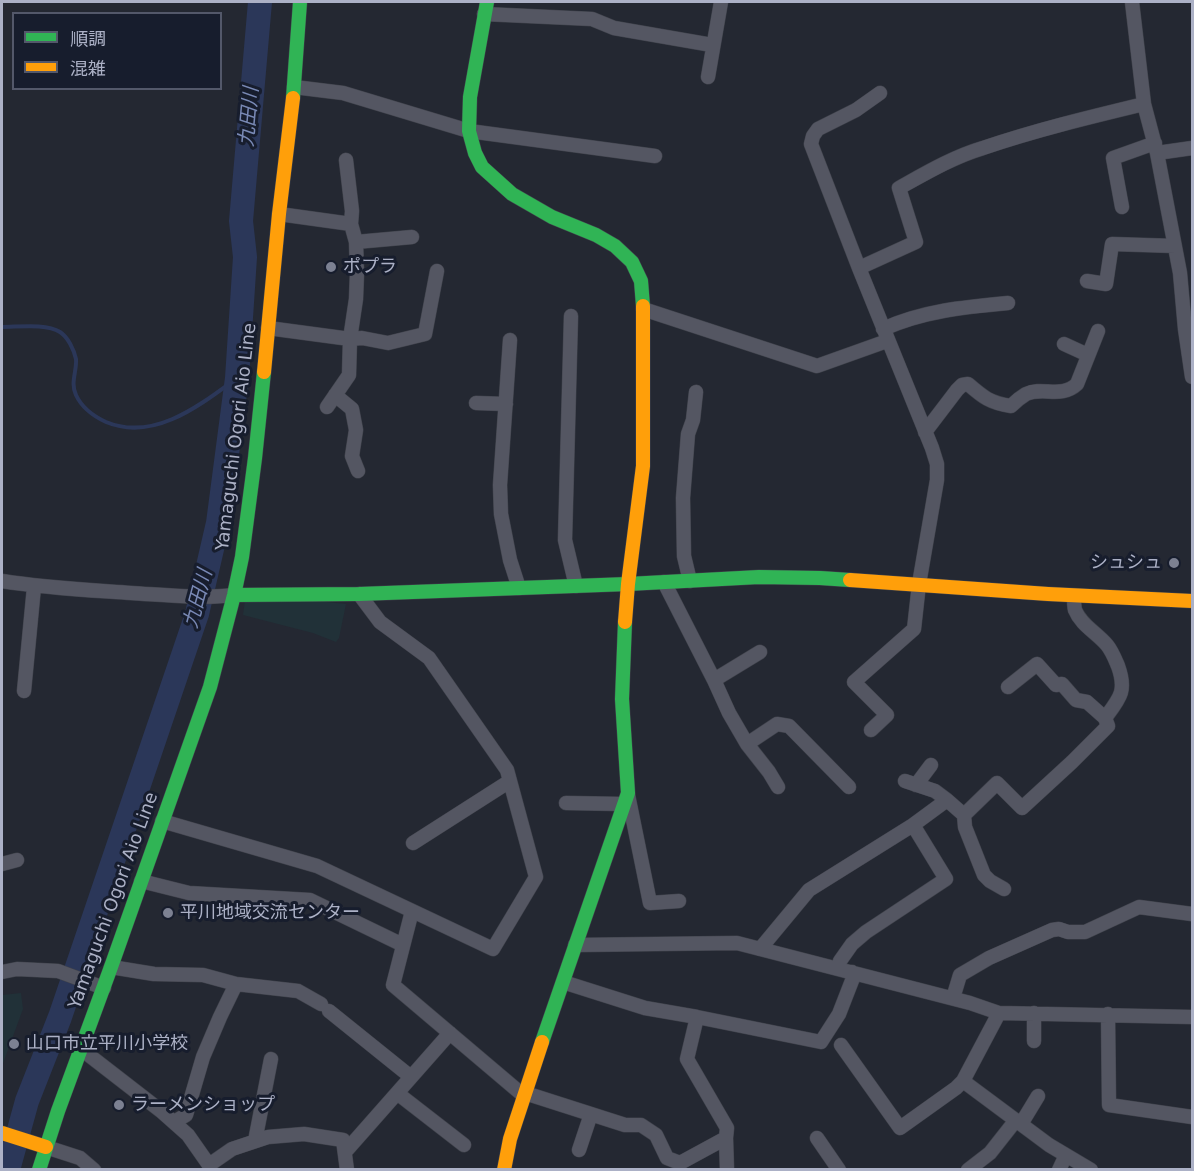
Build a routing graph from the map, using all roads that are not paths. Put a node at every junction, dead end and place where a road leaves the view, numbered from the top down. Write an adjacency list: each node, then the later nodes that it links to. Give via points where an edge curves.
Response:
1 (300, 2): 7 (street, Yamaguchi Ogori Aio Line)
2 (720, 2): 5 (street)
3 (1132, 2): 9 (street)
4 (486, 8): 5 (street, via 592,18 614,28); 10 (street, via 470,97)
5 (712, 45): 6 (street)
6 (708, 77)
7 (294, 87): 10 (street, via 343,93); 16 (street, Yamaguchi Ogori Aio Line)
8 (880, 93): 21 (street, via 818,129 811,144)
9 (1144, 104): 11 (street); 21 (street, via 982,148 899,188 916,242)
10 (469, 131): 13 (street); 26 (street, via 475,153 496,182 552,217 596,234 632,262 641,281)
11 (1156, 148): 12 (street); 15 (street, via 1107,160); 20 (street)
12 (1192, 148)
13 (655, 156)
14 (346, 160): 17 (street)
15 (1122, 207)
16 (279, 214): 17 (street); 28 (street, Yamaguchi Ogori Aio Line)
17 (351, 224): 19 (street)
18 (412, 237): 19 (street)
19 (356, 242): 31 (street, via 356,299)
20 (1175, 246): 22 (street); 24 (street, via 1107,243 1106,284)
21 (859, 267): 30 (street)
22 (1186, 269): 35 (street, via 1185,329)
23 (437, 271): 31 (street, via 425,334 388,343)
24 (1087, 281)
25 (1008, 303): 30 (street, via 926,314 899,322)
26 (642, 309): 30 (street, via 817,366); 44 (street, via 643,465)
27 (571, 316): 46 (street, via 565,540)
28 (268, 328): 31 (street); 50 (street, Yamaguchi Ogori Aio Line, via 255,458)
29 (1098, 331): 34 (street)
30 (885, 335): 39 (street)
31 (350, 339): 40 (street, via 349,375 331,401 352,409 356,430 352,456)
32 (510, 340): 38 (street)
33 (1064, 344): 34 (street)
34 (1088, 355): 39 (street, via 1071,390 1027,393 1011,406 985,399 968,384 962,385)
35 (1192, 377)
36 (696, 392): 42 (street, via 683,498 684,556)
37 (476, 403): 38 (street)
38 (506, 404): 48 (street, via 501,514)
39 (925, 432): 45 (street, via 937,464 937,480)
40 (358, 471)
41 (2, 581): 47 (street)
42 (690, 581): 43 (street); 45 (street, via 779,577)
43 (663, 582): 44 (street); 54 (street)
44 (628, 584): 46 (street); 64 (street, via 622,644)
45 (919, 584): 51 (street); 58 (street, via 914,629 854,682 891,710)
46 (576, 586): 48 (street)
47 (34, 587): 50 (street, via 183,596); 56 (street)
48 (519, 588): 49 (street)
49 (359, 594): 50 (street); 61 (street, via 381,622 429,658 507,770)
50 (234, 595): 68 (street, Yamaguchi Ogori Aio Line, via 210,687)
51 (1074, 596): 52 (street); 57 (street, via 1074,609 1107,645 1121,674 1123,686)
52 (1192, 601)
53 (760, 652): 54 (street)
54 (714, 680): 59 (street)
55 (1008, 687): 57 (street, via 1033,659 1056,685 1062,684 1076,700 1087,702)
56 (24, 691)
57 (1106, 718): 67 (street, via 1108,726 1022,808 997,783)
58 (871, 730)
59 (747, 744): 62 (street); 63 (street, via 777,724 789,726)
60 (931, 765): 65 (street, via 910,783 935,791)
61 (510, 781): 68 (street, via 536,877 493,949 317,866); 70 (street)
62 (778, 787)
63 (849, 787)
64 (626, 798): 66 (street); 75 (street, via 650,903); 79 (street)
65 (947, 800): 67 (street); 69 (street)
66 (566, 803)
67 (964, 814): 74 (street, via 965,827 984,875)
68 (162, 821): 73 (street, Yamaguchi Ogori Aio Line)
69 (913, 825): 80 (street, via 809,890); 82 (street, via 946,879 852,944 840,961)
70 (413, 843)
71 (17, 860): 72 (street)
72 (2, 864)
73 (141, 881): 78 (street, via 189,893 310,900); 81 (street, Yamaguchi Ogori Aio Line)
74 (1004, 889)
75 (679, 901)
76 (1192, 914): 87 (street, via 1139,907 1085,932 1052,930 960,975)
77 (411, 915): 78 (street)
78 (403, 945): 93 (street, via 393,985)
79 (575, 945): 80 (street, via 737,944); 84 (street)
80 (760, 949): 82 (street)
81 (111, 967): 85 (street, via 154,974 203,975); 86 (street, Yamaguchi Ogori Aio Line)
82 (845, 971): 87 (street); 91 (street, via 853,978 839,1014 821,1042)
83 (2, 972): 86 (street, via 58,971)
84 (563, 982): 91 (street, via 645,1008); 101 (street)
85 (236, 984): 98 (street, via 298,991 325,1007); 105 (street, via 203,1057 186,1115)
86 (104, 988): 96 (street, Yamaguchi Ogori Aio Line)
87 (953, 998): 88 (street)
88 (999, 1013): 89 (street); 99 (street)
89 (1035, 1013): 90 (street); 94 (street)
90 (1108, 1014): 92 (street); 104 (street, via 1109,1106)
91 (697, 1017): 108 (street, via 687,1059 727,1128)
92 (1192, 1017)
93 (450, 1033): 98 (street); 101 (street)
94 (1034, 1041)
95 (842, 1045): 99 (street, via 896,1131)
96 (81, 1049): 105 (street); 112 (street, Yamaguchi Ogori Aio Line)
97 (271, 1059): 110 (street)
98 (411, 1077): 100 (street)
99 (963, 1081): 106 (street)
100 (397, 1093): 111 (street); 114 (street)
101 (524, 1094): 103 (street); 120 (street)
102 (1038, 1096): 106 (street)
103 (591, 1114): 108 (street, via 625,1125 641,1125 656,1135 667,1158 680,1163); 113 (street)
104 (1192, 1117)
105 (174, 1122): 116 (street, via 188,1135)
106 (1019, 1122): 115 (street); 123 (street)
107 (2, 1133): 112 (street)
108 (726, 1138): 121 (street)
109 (817, 1138): 122 (street)
110 (255, 1141): 114 (street, via 304,1134 343,1140); 116 (street, via 232,1149)
111 (464, 1145)
112 (46, 1147): 117 (street, Yamaguchi Ogori Aio Line); 118 (street, via 80,1158)
113 (579, 1150)
114 (345, 1152): 119 (street)
115 (1066, 1155): 124 (street); 125 (street)
116 (207, 1167)
117 (39, 1170)
118 (94, 1170)
119 (347, 1170)
120 (504, 1170)
121 (727, 1170)
122 (839, 1170)
123 (968, 1170)
124 (1059, 1170)
125 (1091, 1170)

